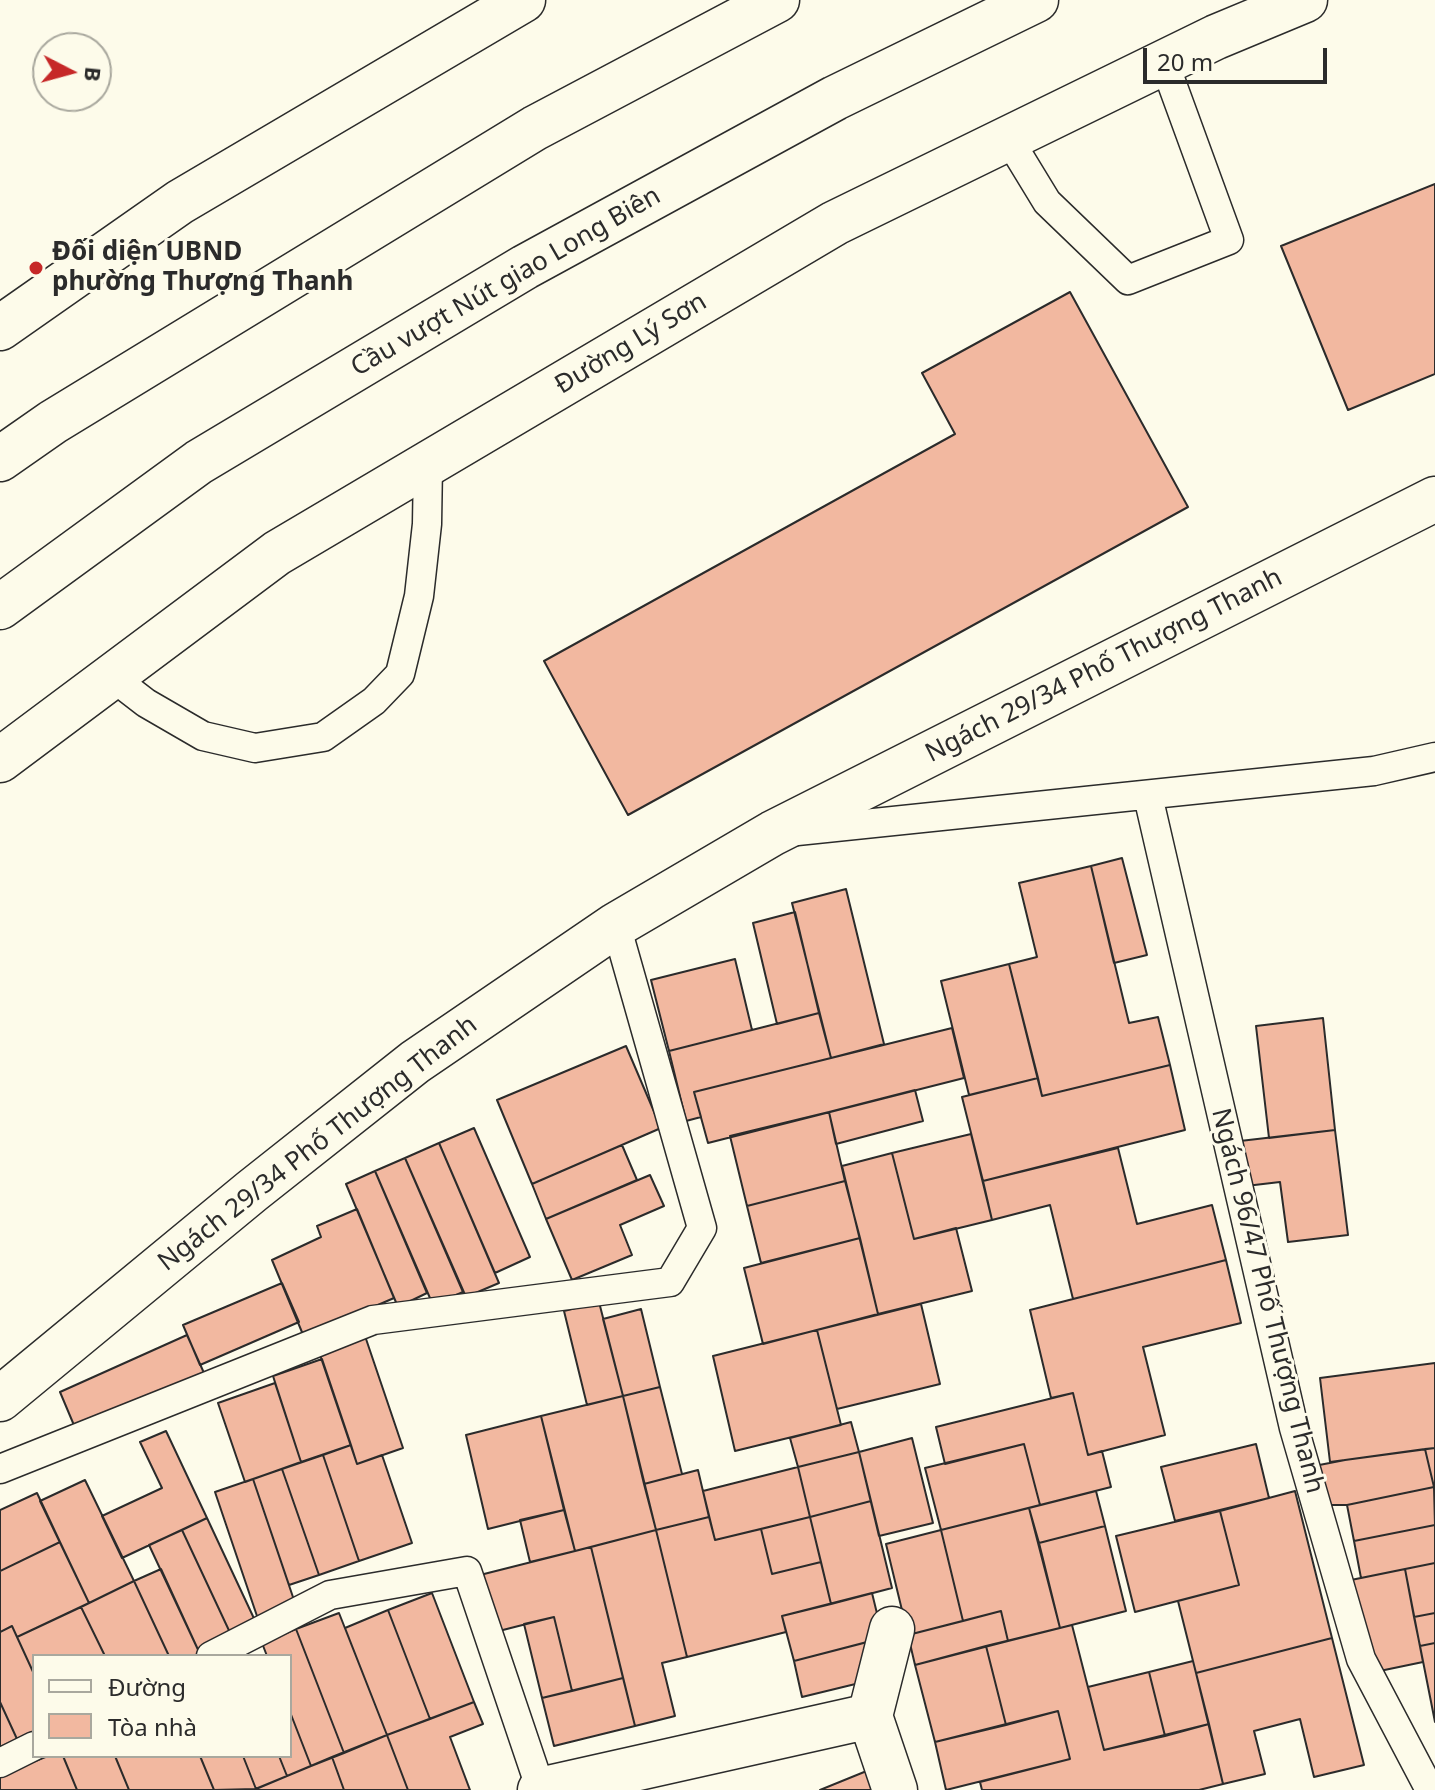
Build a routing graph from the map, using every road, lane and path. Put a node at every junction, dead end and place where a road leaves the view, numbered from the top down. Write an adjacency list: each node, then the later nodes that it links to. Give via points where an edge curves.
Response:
1 (523, 0): 7 (main road, via 180,202)
2 (777, 0): 8 (main road, via 535,128)
3 (1036, 0): 11 (main road, Cầu vượt Nút giao Long Biên, via 835,98 525,267 199,462)
4 (1305, 0): 5 (main road, Đường Lý Sơn)
5 (1164, 62): 6 (main road, Đường Lý Sơn); 6 (lane, via 1229,240 1128,280 1047,202)
6 (1008, 138): 9 (main road, Đường Lý Sơn, via 835,223)
7 (0, 328)
8 (0, 459)
9 (428, 464): 12 (main road, Đường Lý Sơn, via 277,553); 12 (lane, via 419,596 400,674 374,701 323,737 255,748 203,736)
10 (1435, 499): 16 (main road, Ngách 29/34 Phố Thượng Thanh)
11 (0, 607)
12 (111, 676): 14 (main road, Đường Lý Sơn)
13 (1435, 757): 15 (lane, Ngách 29/34 Phố Thượng Thanh, via 1374,771)
14 (0, 760)
15 (1148, 796): 16 (lane, Ngách 29/34 Phố Thượng Thanh); 27 (lane, Ngách 96/47 Phố Thượng Thanh, via 1294,1428 1361,1659)
16 (773, 833): 17 (main road, Ngách 29/34 Phố Thượng Thanh)
17 (616, 925): 18 (main road, Ngách 29/34 Phố Thượng Thanh, via 415,1062); 19 (lane, via 702,1228 670,1282 373,1320)
18 (0, 1399)
19 (0, 1469)
20 (892, 1629): 22 (main road)
21 (215, 1654): 25 (lane, via 330,1595 467,1571)
22 (870, 1716): 25 (main road); 26 (main road)
23 (32, 1747): 24 (lane)
24 (0, 1763)
25 (540, 1790)
26 (895, 1790)
27 (1430, 1790)

